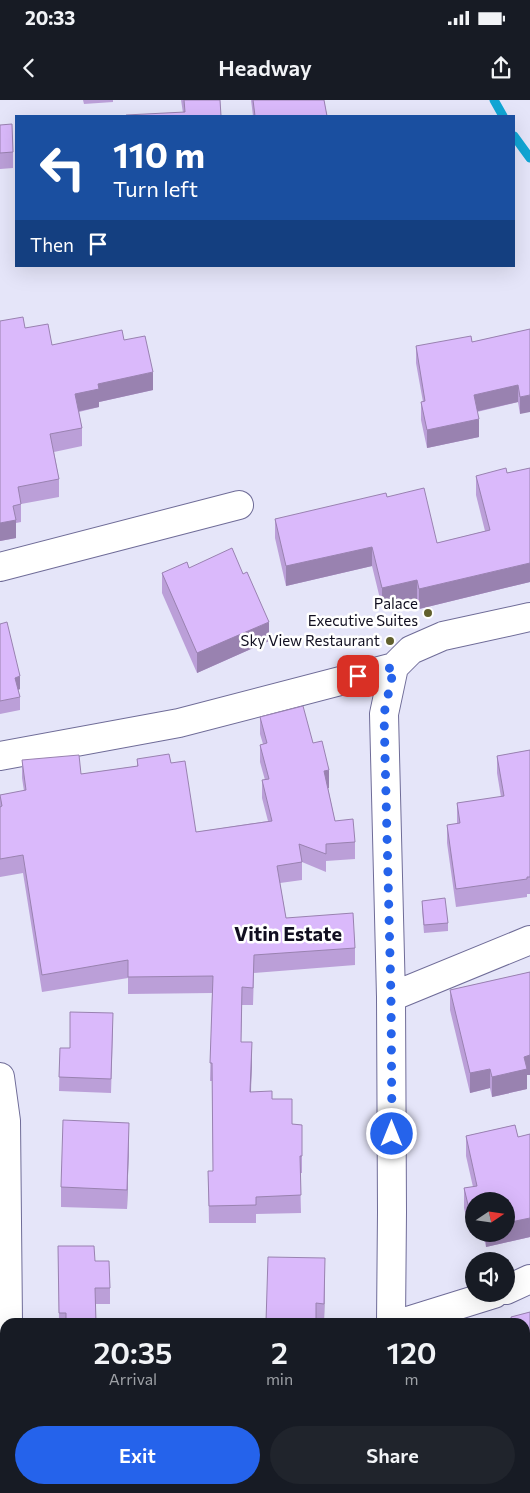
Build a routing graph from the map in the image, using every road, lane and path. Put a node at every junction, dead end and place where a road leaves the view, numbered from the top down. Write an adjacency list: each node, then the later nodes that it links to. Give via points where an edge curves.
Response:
1 (239, 505): 2 (street)
2 (0, 567)
3 (530, 617): 4 (street, via 443,636 411,650)
4 (394, 667): 5 (street, via 179,723); 7 (street, via 384,714)
5 (0, 756)
6 (530, 940): 7 (street)
7 (391, 997): 13 (street)
8 (0, 1077): 12 (street, via 6,1121)
9 (530, 1279): 10 (street)
10 (515, 1286)
11 (468, 1302): 14 (street)
12 (8, 1318)
13 (391, 1318)
14 (417, 1318)

